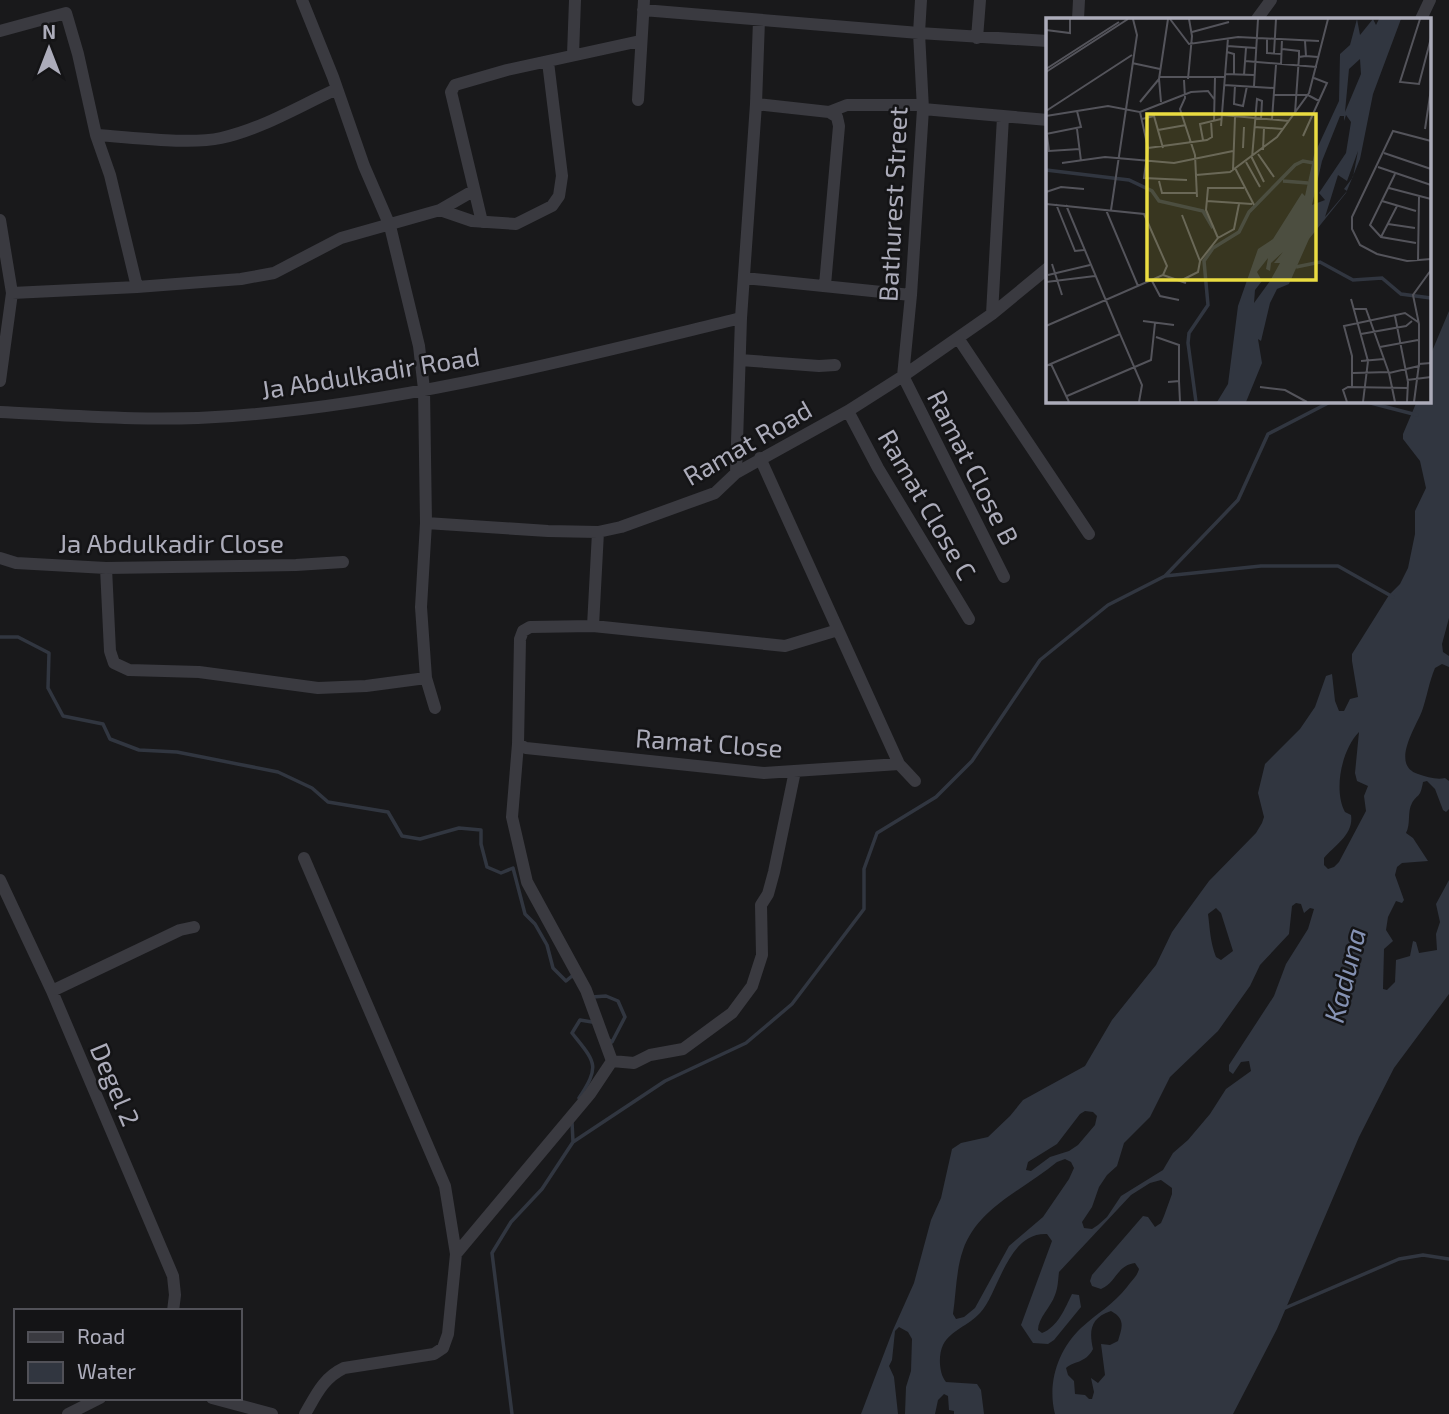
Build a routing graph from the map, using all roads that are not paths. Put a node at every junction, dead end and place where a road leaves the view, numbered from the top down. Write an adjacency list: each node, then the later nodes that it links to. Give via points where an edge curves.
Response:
1 (302, 0): 20 (street)
2 (575, 0): 18 (street)
3 (922, 0): 14 (street, Bathurest Street)
4 (980, 0): 15 (street)
5 (1079, 0): 9 (street)
6 (1430, 0): 11 (street)
7 (1270, 1): 10 (street)
8 (644, 5): 12 (street); 16 (street)
9 (1078, 18)
10 (1258, 18)
11 (1421, 18)
12 (759, 20): 14 (street); 22 (street)
13 (0, 31): 27 (street, via 65,13)
14 (919, 33): 15 (street); 23 (street, Bathurest Street)
15 (977, 38): 17 (street)
16 (640, 41): 18 (street); 21 (street)
17 (1046, 41)
18 (573, 55): 19 (street)
19 (548, 62): 28 (street, via 455,85 451,92); 31 (street, via 562,176 559,196 552,205 516,224)
20 (337, 89): 27 (street, via 251,130 219,139); 32 (street)
21 (638, 100)
22 (756, 104): 24 (street); 34 (street)
23 (922, 107): 24 (street, via 847,105); 25 (street); 38 (street, Bathurest Street)
24 (830, 113): 35 (street, via 839,126)
25 (1003, 117): 26 (street); 39 (street)
26 (1046, 120)
27 (96, 135): 36 (street)
28 (473, 191): 29 (street); 31 (street)
29 (440, 210): 31 (street); 32 (street)
30 (0, 220): 37 (street)
31 (482, 222)
32 (390, 226): 36 (street, via 341,239 274,273); 46 (street, via 419,346)
33 (1046, 270): 39 (street, Ramat Road)
34 (744, 278): 35 (street); 40 (street)
35 (825, 285): 38 (street)
36 (137, 287): 37 (street)
37 (12, 293): 45 (street)
38 (911, 295): 44 (street, Bathurest Street)
39 (992, 314): 41 (street, Ramat Road)
40 (741, 318): 42 (street); 46 (street, Ja Abdulkadir Road)
41 (958, 338): 44 (street, Ramat Road); 53 (street)
42 (740, 360): 43 (street); 50 (street)
43 (835, 365)
44 (903, 376): 47 (street, Ramat Road); 57 (street, Ramat Close B)
45 (0, 381)
46 (424, 389): 48 (street, Ja Abdulkadir Road, via 322,407 233,416 150,420); 51 (street)
47 (848, 411): 49 (street, Ramat Road); 58 (street, Ramat Close C)
48 (0, 412)
49 (760, 458): 50 (street, Ramat Road); 60 (street)
50 (736, 473): 52 (street, Ramat Road, via 715,493)
51 (426, 523): 52 (street, Ramat Road); 61 (street, via 421,607)
52 (598, 531): 59 (street)
53 (1089, 534)
54 (0, 558): 56 (street, Ja Abdulkadir Close)
55 (343, 562): 56 (street, Ja Abdulkadir Close)
56 (106, 568): 61 (street, via 110,651 114,663 129,670 199,671 318,688)
57 (1004, 577)
58 (969, 620)
59 (593, 626): 60 (street, via 785,646); 63 (street, via 523,631)
60 (838, 630): 64 (street)
61 (426, 678): 62 (street)
62 (435, 708)
63 (518, 744): 65 (street, Ramat Close, via 764,773); 71 (street, via 512,817 527,882 586,989)
64 (899, 764): 65 (street, Ramat Close); 66 (street)
65 (795, 771): 71 (street, via 774,872 761,905 762,955 752,986 732,1013 683,1049 634,1063)
66 (915, 781)
67 (304, 858): 72 (street, via 445,1186)
68 (0, 880): 70 (street, Degel 2)
69 (194, 926): 70 (street)
70 (52, 991): 73 (street, Degel 2, via 173,1276)
71 (612, 1061): 72 (street, via 590,1094)
72 (456, 1254): 78 (street, via 443,1348 434,1354 333,1373)
73 (173, 1309)
74 (96, 1400): 76 (street)
75 (220, 1400): 77 (street)
76 (68, 1414)
77 (272, 1414)
78 (305, 1414)

